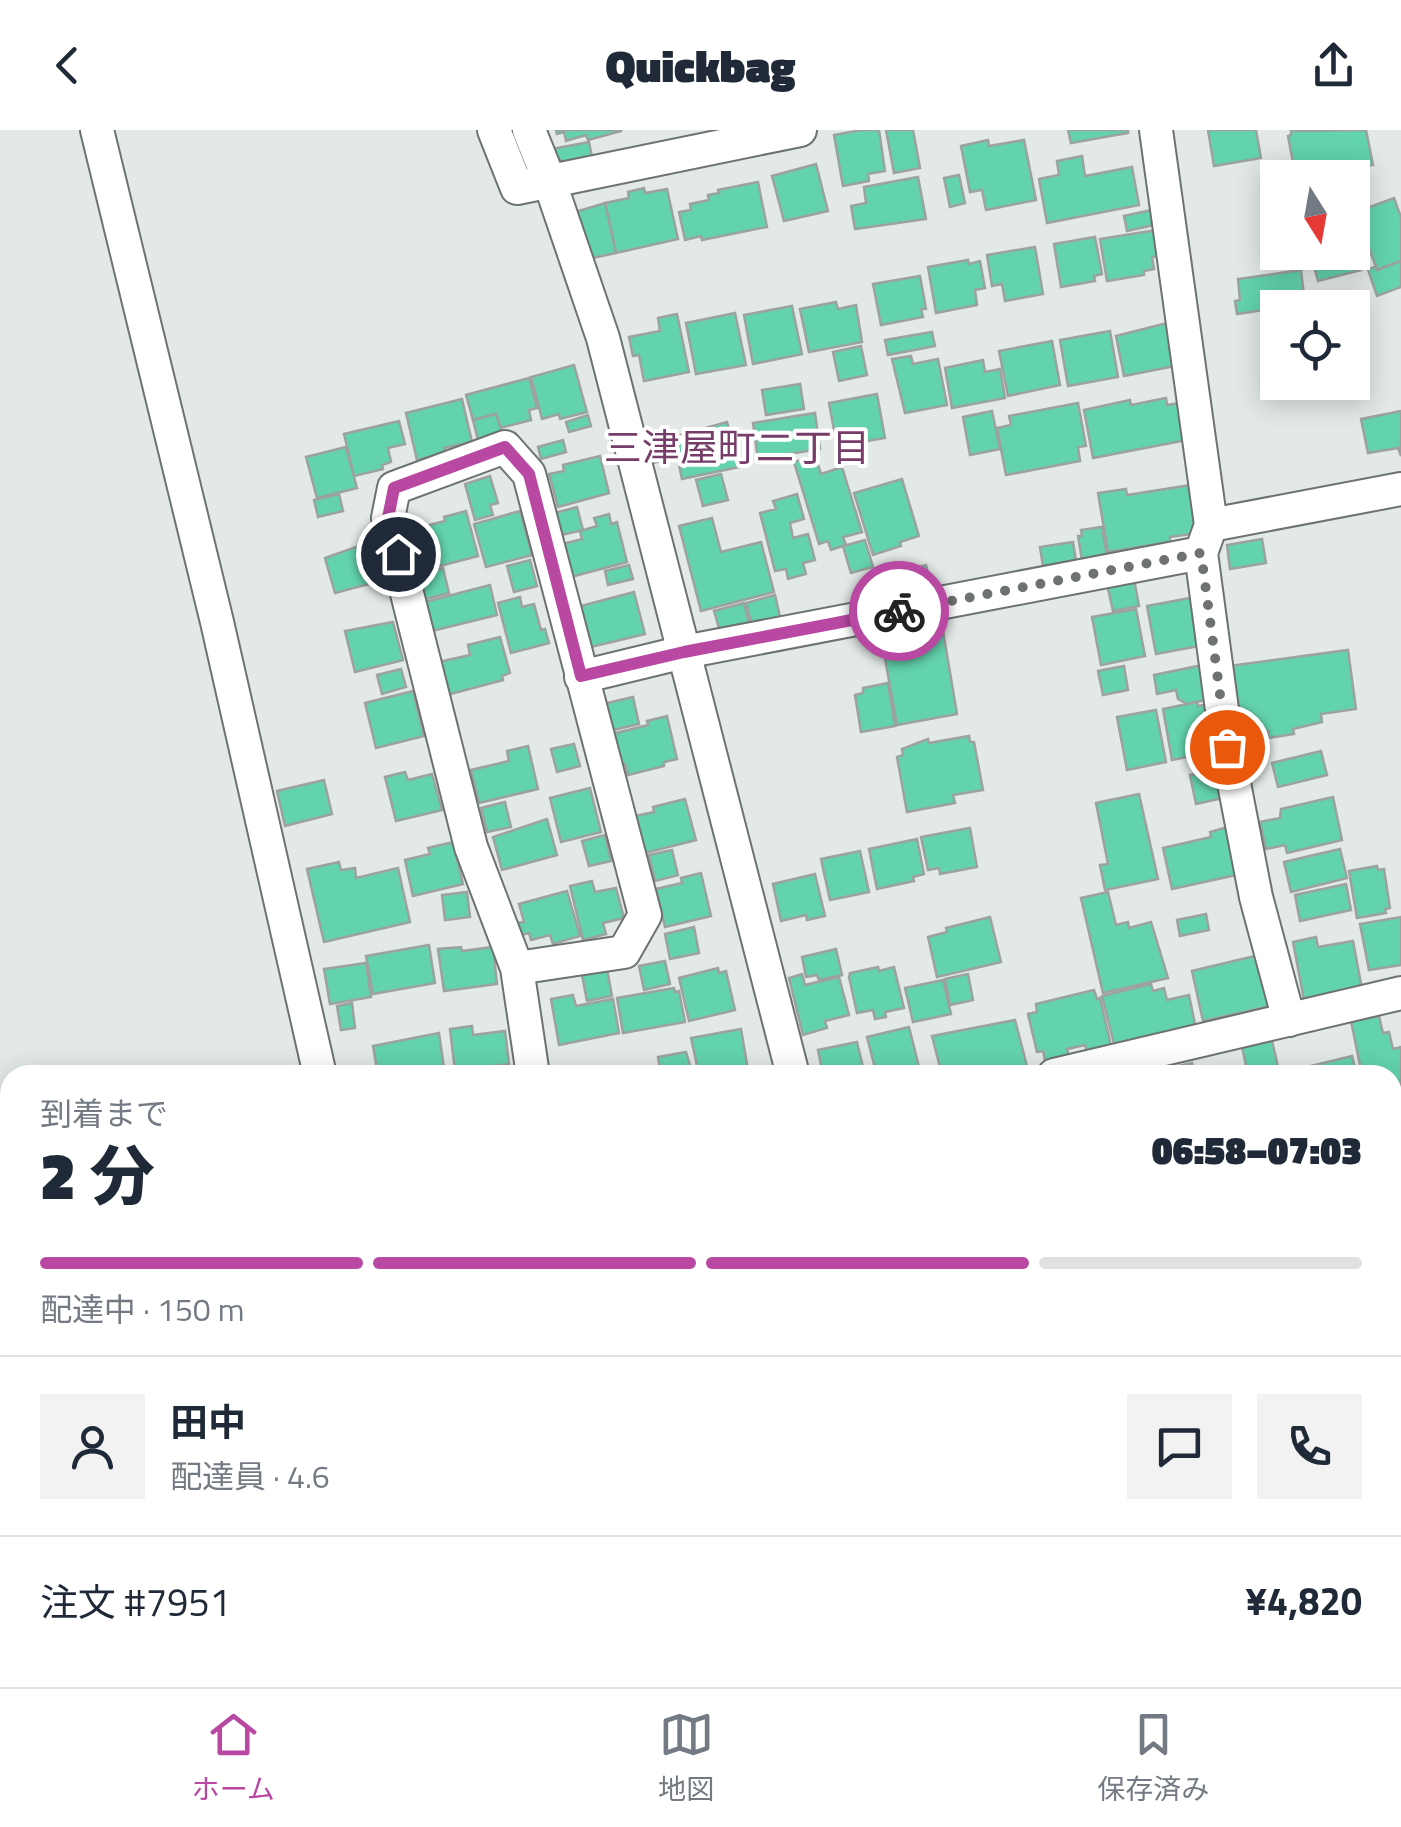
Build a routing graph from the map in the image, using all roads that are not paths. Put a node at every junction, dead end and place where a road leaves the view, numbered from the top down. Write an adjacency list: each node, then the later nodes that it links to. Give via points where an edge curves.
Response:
1 (97, 130): 14 (street)
2 (494, 130): 6 (street, via 517,188)
3 (528, 130): 6 (street)
4 (800, 130): 6 (street)
5 (1156, 130): 8 (street)
6 (549, 180): 9 (street, via 603,338)
7 (1401, 489): 8 (street)
8 (1206, 539): 9 (street); 13 (street, via 1230,766)
9 (684, 652): 10 (street); 16 (street)
10 (581, 676): 11 (street, via 646,915 624,952); 11 (street, via 529,474 505,447 394,488 388,518 470,848)
11 (517, 968): 15 (street)
12 (1401, 993): 13 (street)
13 (1289, 1020): 17 (street)
14 (318, 1065)
15 (532, 1065)
16 (790, 1065)
17 (1097, 1065)

